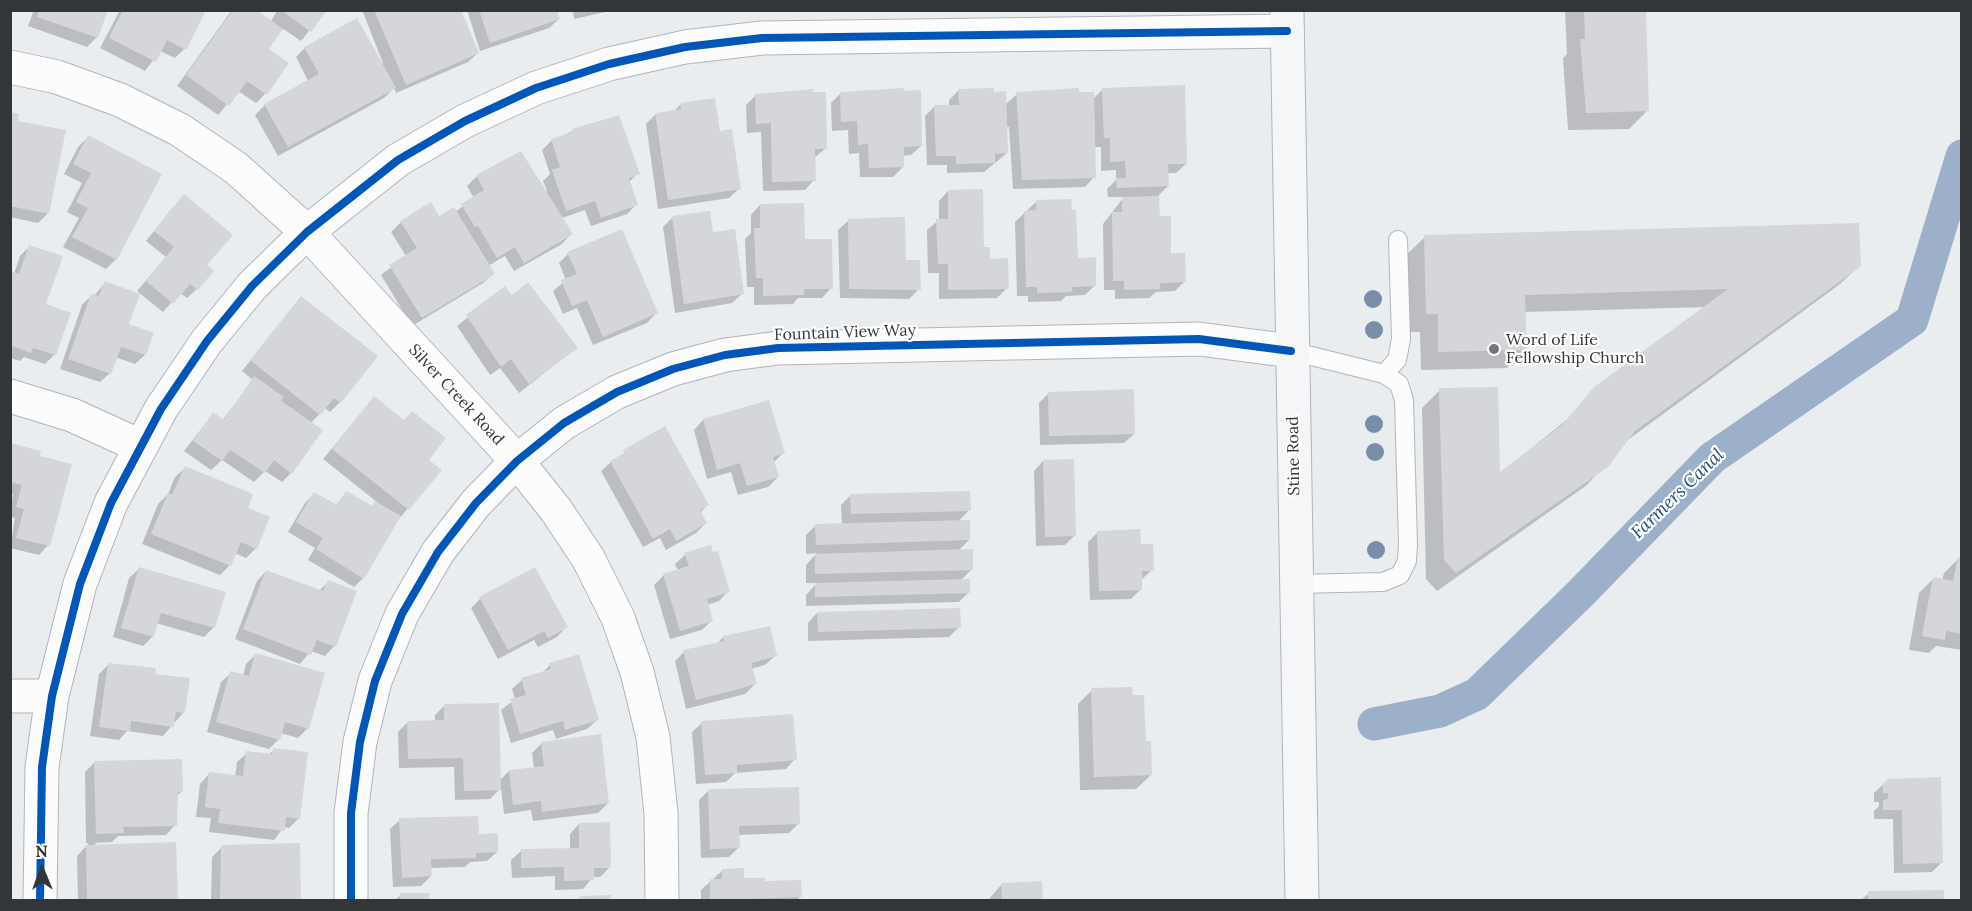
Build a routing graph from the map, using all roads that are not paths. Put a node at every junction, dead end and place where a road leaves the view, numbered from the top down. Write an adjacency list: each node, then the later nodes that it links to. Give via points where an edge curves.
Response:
1 (1287, 21): 3 (street, via 762,38 685,47 599,67 536,88 465,121 398,160); 5 (main road, Stine Road)
2 (10, 67): 3 (street, Silver Creek Road, via 57,77 120,100 180,130 236,168)
3 (307, 232): 8 (street, via 252,286 207,342); 9 (street, Silver Creek Road)
4 (1398, 240): 6 (lane, via 1401,339 1397,360)
5 (1291, 351): 6 (lane); 9 (street, Fountain View Way, via 1199,339 777,348 725,355 673,369 617,392 564,423); 10 (main road, Stine Road)
6 (1384, 374): 10 (lane, via 1398,384 1404,400 1407,561 1400,575 1383,582)
7 (10, 396): 8 (street, via 72,415)
8 (140, 446): 12 (street, via 111,503 80,584)
9 (517, 461): 14 (street, Fountain View Way, via 476,503 438,552 402,614 375,681 360,741 351,813); 15 (street, Silver Creek Road, via 588,558 618,618 637,672 653,737 661,813)
10 (1296, 584): 16 (main road, Stine Road)
11 (10, 696): 12 (street)
12 (52, 696): 13 (street, via 42,767)
13 (40, 900)
14 (351, 900)
15 (662, 900)
16 (1302, 900)

